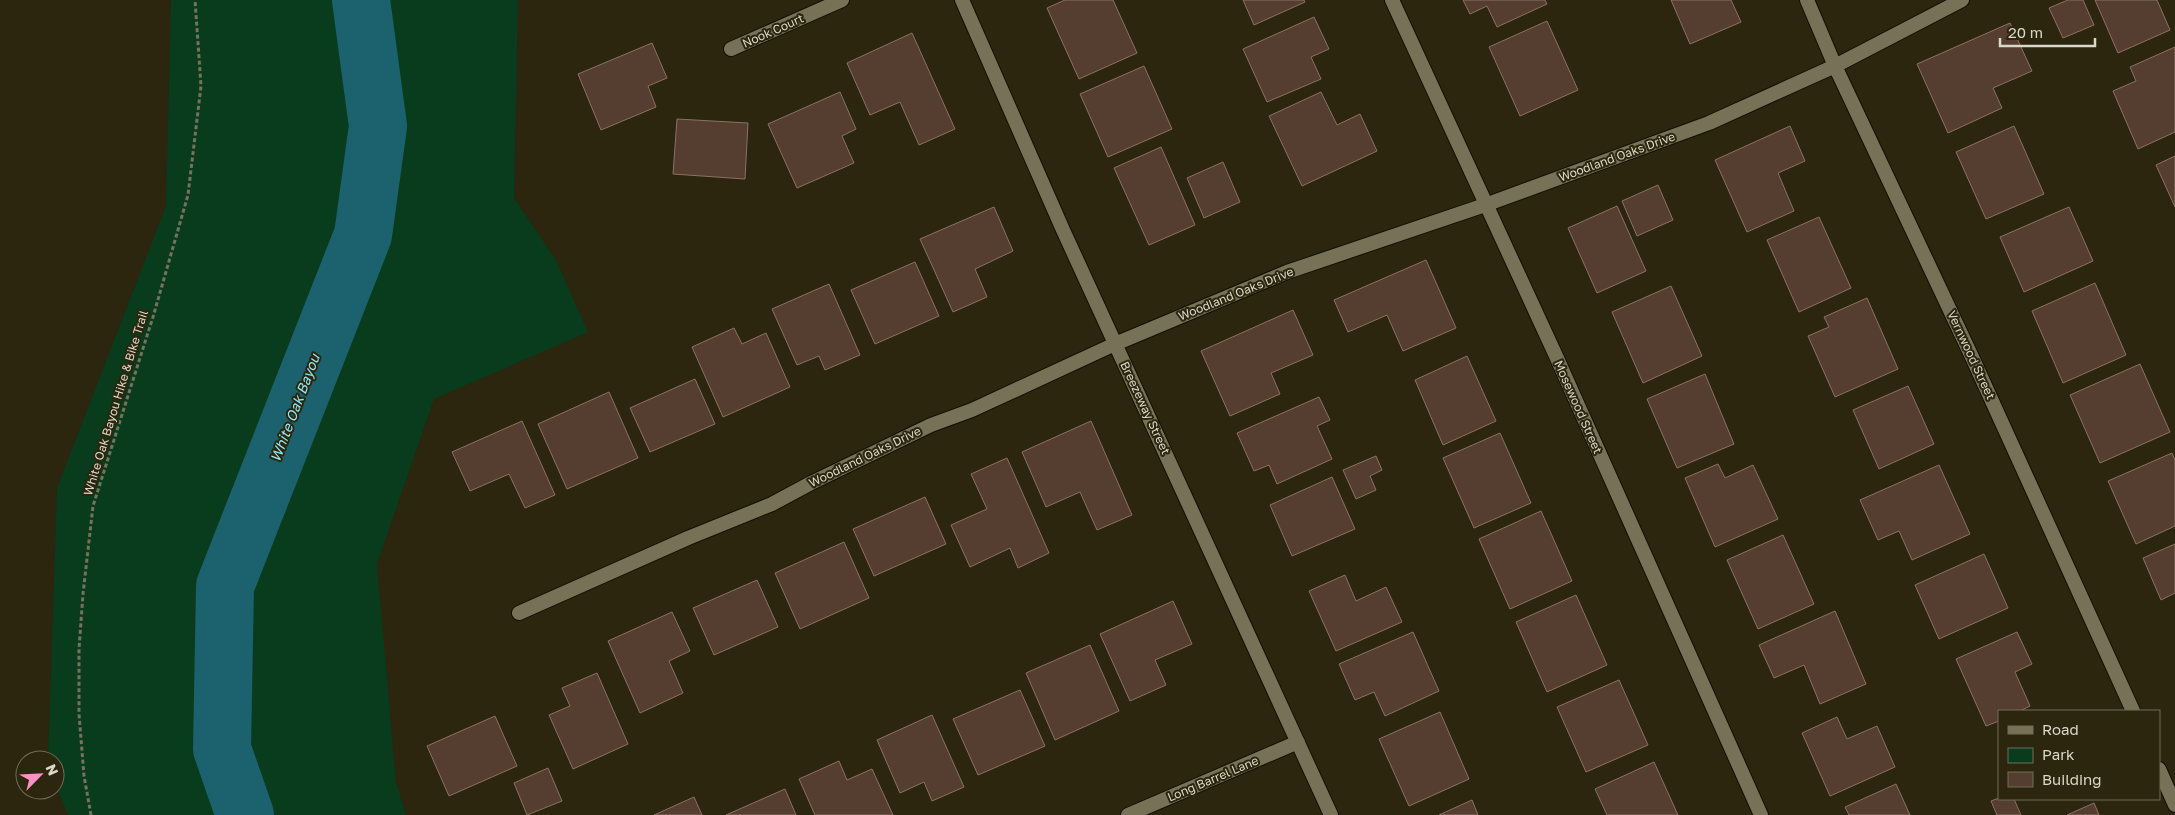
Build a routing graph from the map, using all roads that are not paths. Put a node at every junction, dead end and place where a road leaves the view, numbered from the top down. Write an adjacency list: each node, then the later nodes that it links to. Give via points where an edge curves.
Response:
1 (842, 0): 6 (street, Nook Court)
2 (962, 0): 9 (street, Breezeway Street)
3 (1392, 0): 8 (street, Mosewood Street)
4 (1807, 0): 7 (street, Vernwood Street)
5 (1962, 0): 7 (street, Woodland Oaks Drive)
6 (731, 49)
7 (1835, 66): 8 (street, Woodland Oaks Drive, via 1709,123); 11 (street, Vernwood Street)
8 (1485, 205): 9 (street, Woodland Oaks Drive, via 1287,272); 17 (street, Mosewood Street)
9 (1115, 344): 10 (street, Woodland Oaks Drive, via 931,426 772,504); 12 (street, Breezeway Street)
10 (520, 613)
11 (2133, 710)
12 (1298, 742): 15 (street, Long Barrel Lane); 16 (street, Breezeway Street)
13 (2160, 771): 14 (street)
14 (2175, 806)
15 (1128, 815)
16 (1331, 815)
17 (1761, 815)

